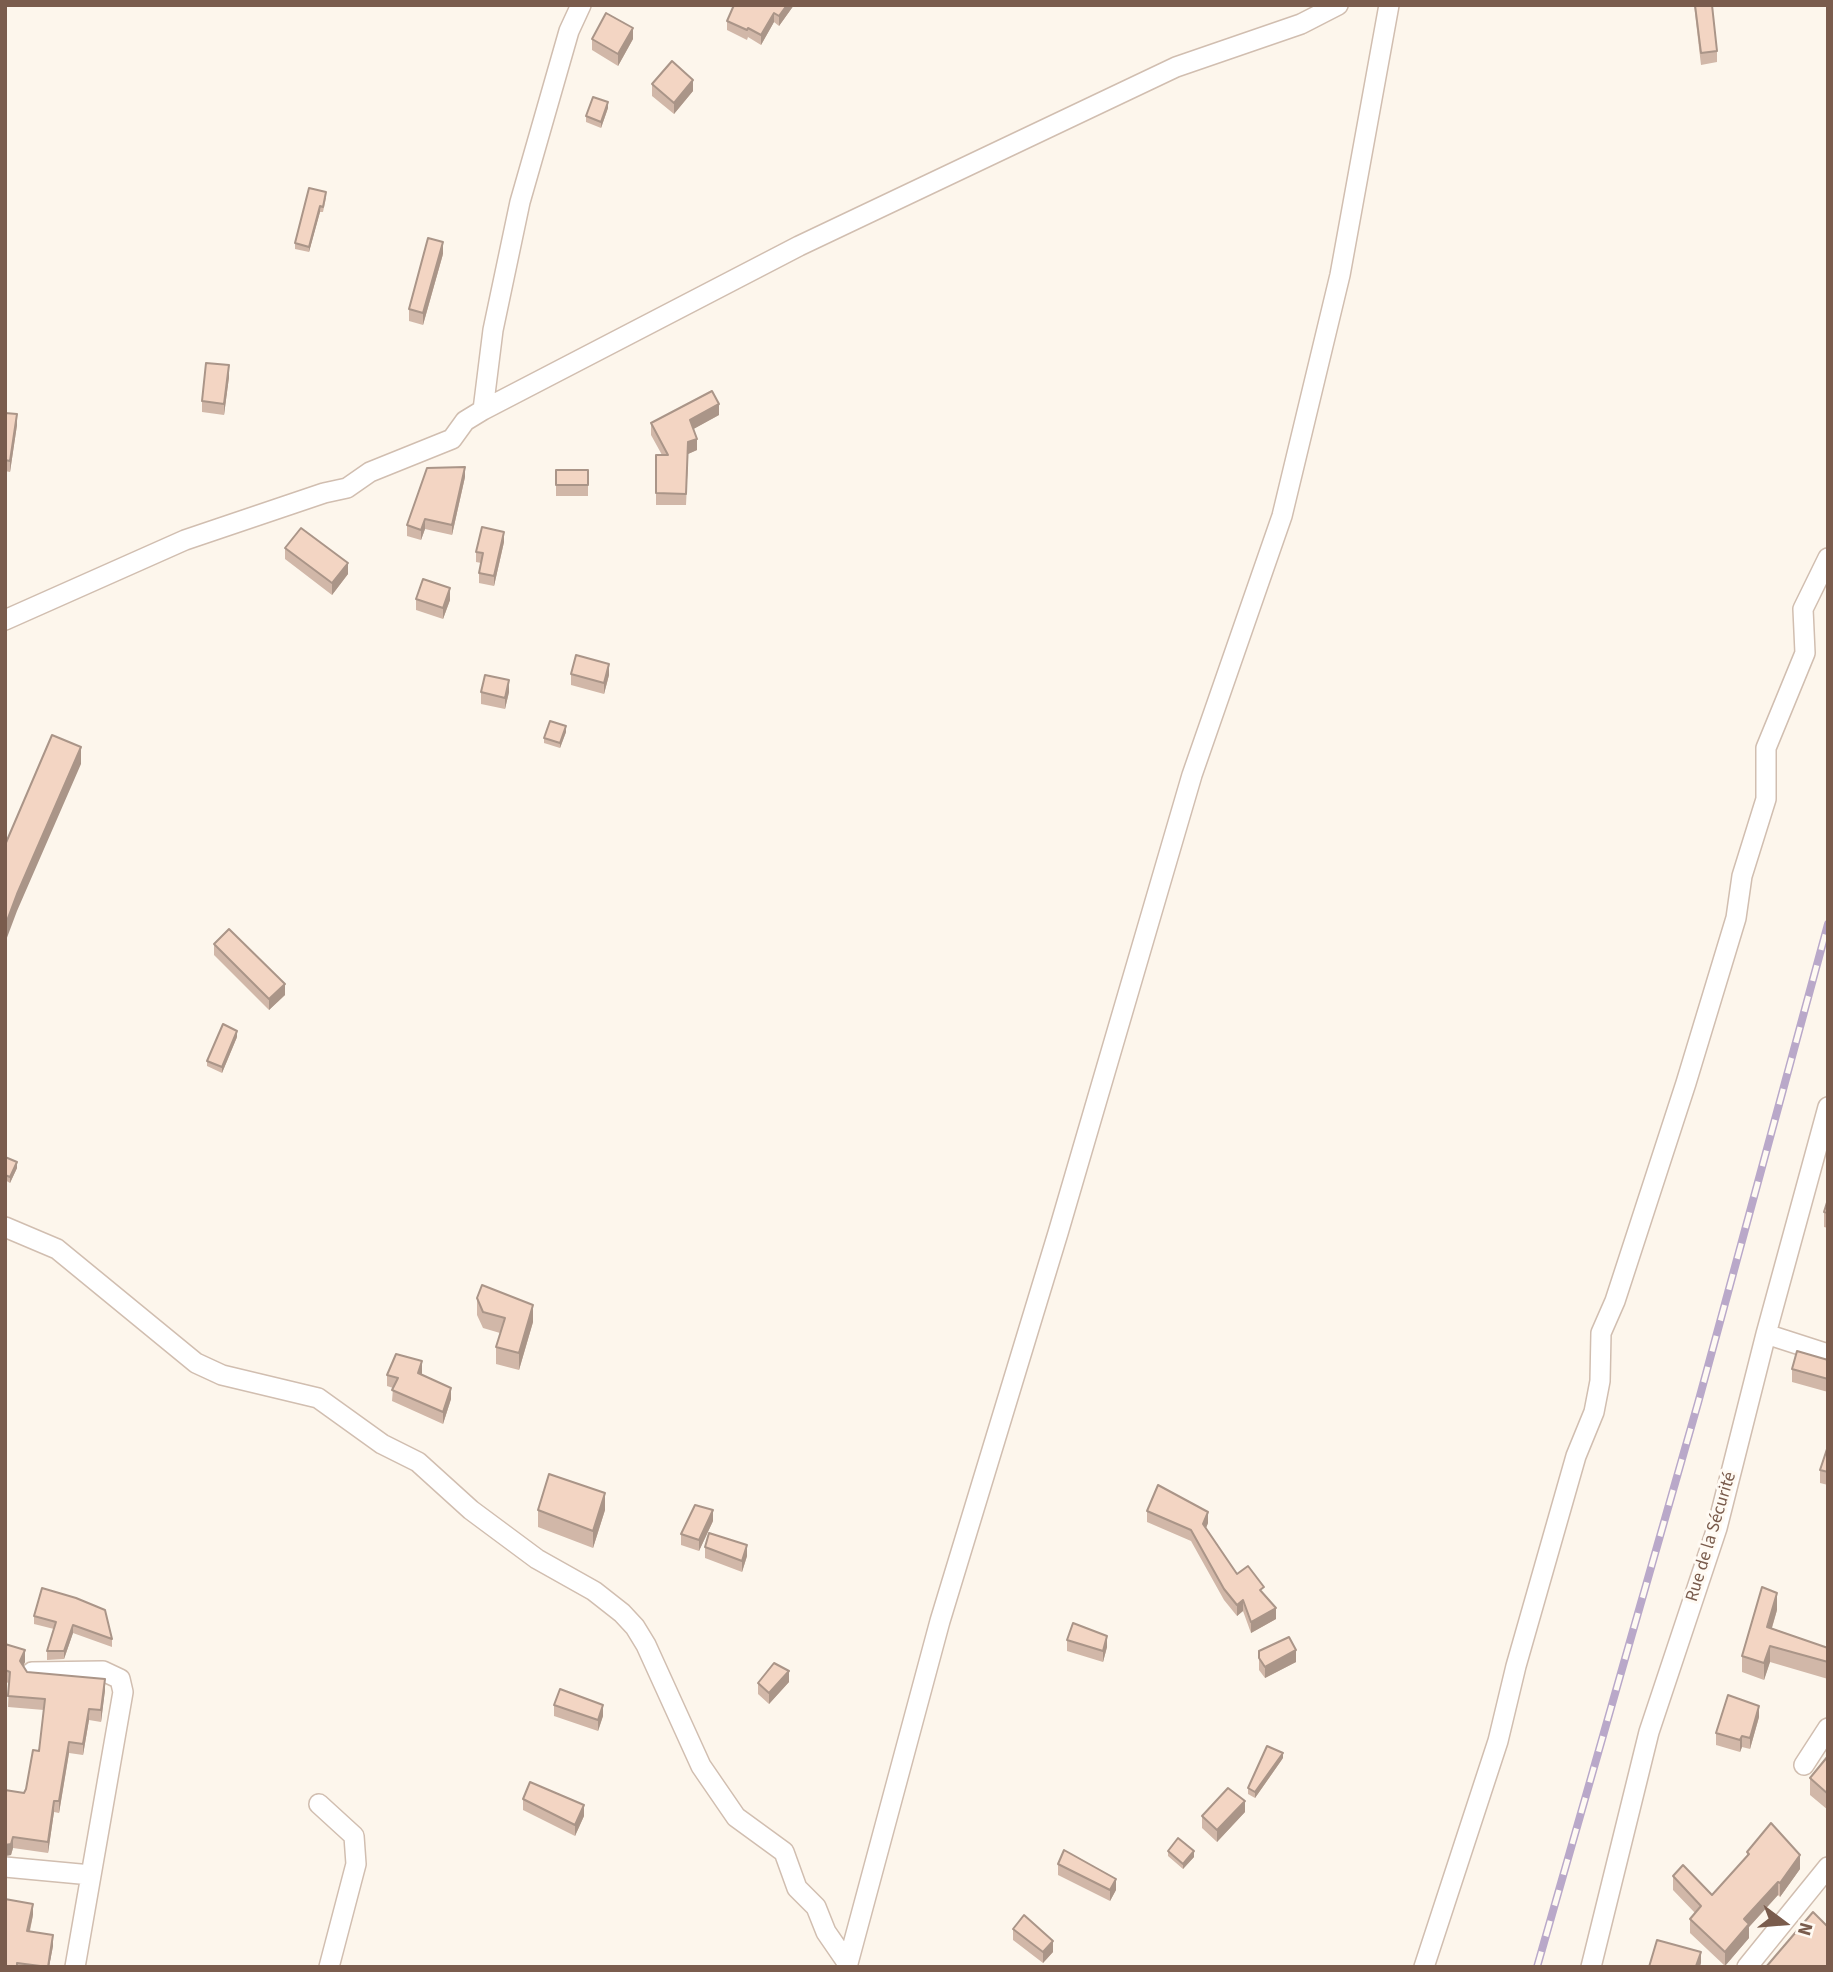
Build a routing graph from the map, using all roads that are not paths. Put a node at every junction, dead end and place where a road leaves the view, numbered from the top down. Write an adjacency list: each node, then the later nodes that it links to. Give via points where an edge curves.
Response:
1 (581, 5): 4 (street, via 569,31 520,202 493,330)
2 (1338, 5): 4 (street, via 1301,24 1151,79 800,246)
3 (1389, 5): 18 (street, via 1340,275 1282,516 1192,775 940,1621)
4 (483, 410): 6 (street, via 465,421 452,439 370,472 347,488 185,540)
5 (1828, 558): 21 (street, via 1803,609 1805,653 1766,748 1766,799 1742,876 1736,918 1601,1333 1594,1412 1572,1469 1498,1741)
6 (5, 620)
7 (1828, 1107): 9 (street, Rue de la Sécurité)
8 (5, 1227): 18 (street, via 57,1249 196,1363 222,1375 318,1398 382,1444 418,1462 471,1510 537,1559 579,1581 622,1613 646,1645 701,1766 736,1817 784,1852 797,1888 816,1907)
9 (1766, 1334): 10 (street); 22 (street, Rue de la Sécurité, via 1717,1528 1648,1732)
10 (1828, 1354)
11 (32, 1672): 17 (street, via 103,1671 120,1679 123,1692)
12 (1828, 1728): 13 (street)
13 (1804, 1765)
14 (319, 1804): 20 (street, via 354,1836 356,1864)
15 (5, 1867): 17 (street)
16 (1828, 1867): 23 (street)
17 (91, 1875): 19 (street)
18 (848, 1965)
19 (75, 1967)
20 (329, 1967)
21 (1424, 1967)
22 (1591, 1967)
23 (1747, 1967)

